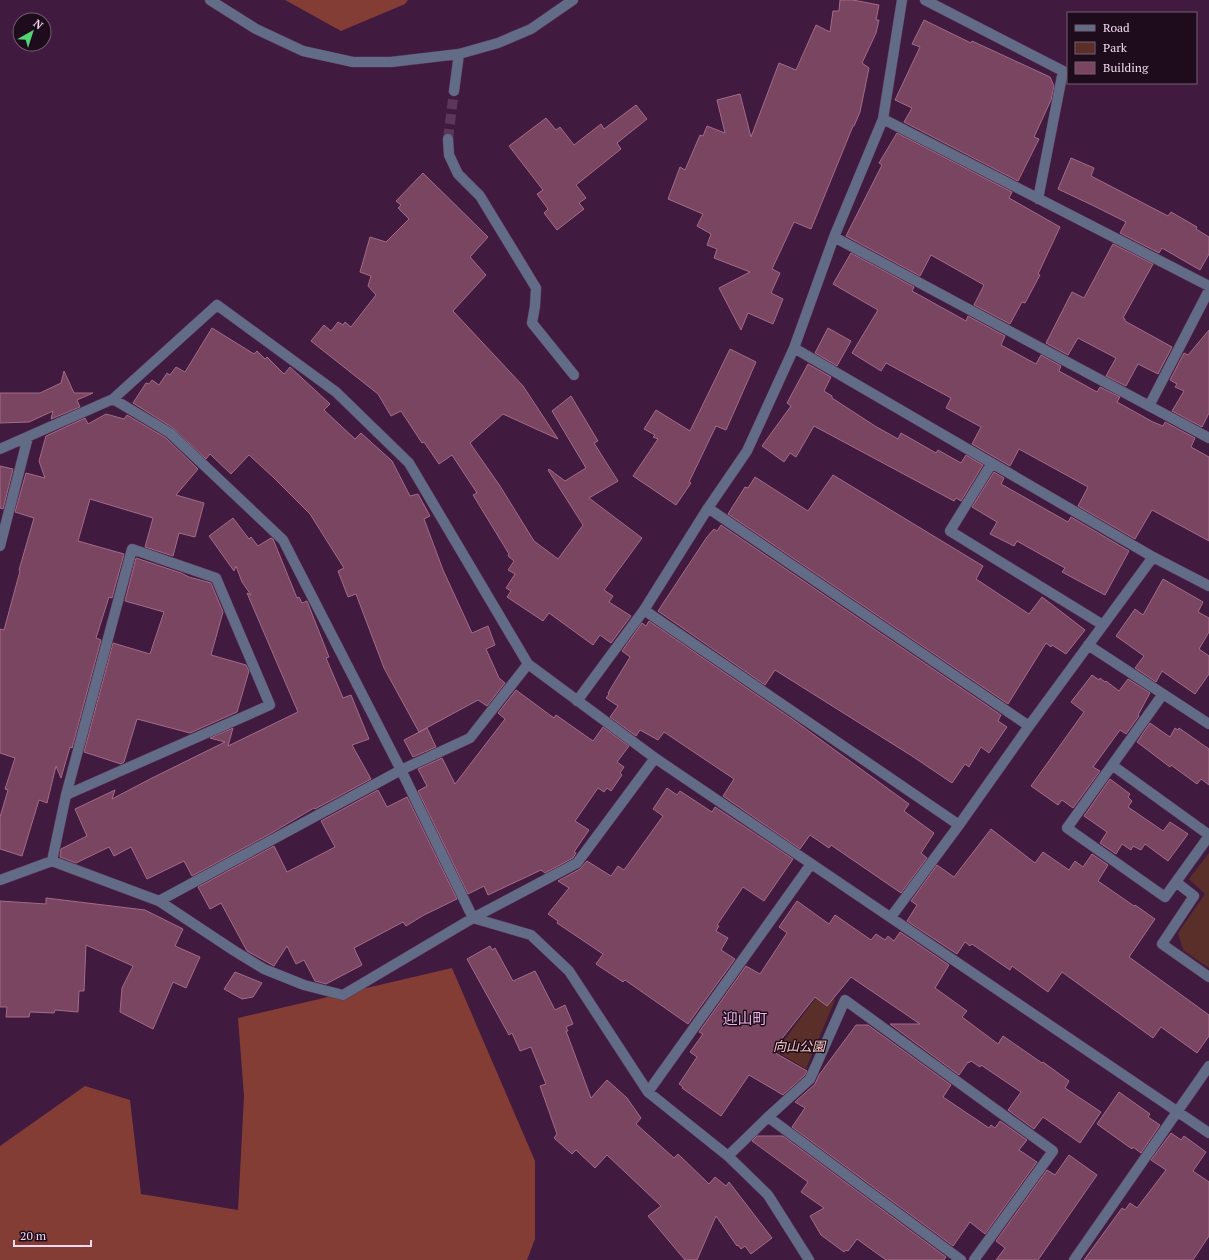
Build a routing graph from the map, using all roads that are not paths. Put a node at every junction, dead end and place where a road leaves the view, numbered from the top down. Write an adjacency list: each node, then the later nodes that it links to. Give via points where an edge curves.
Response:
1 (210, 0): 5 (street, via 256,30 303,50 353,62 391,62)
2 (573, 0): 5 (street, via 532,29 498,43)
3 (902, 0): 7 (street)
4 (925, 0): 9 (street, via 1063,72)
5 (459, 54): 6 (street)
6 (454, 91)
7 (884, 119): 9 (street); 10 (street)
8 (448, 139): 14 (street, via 449,155 458,174 480,196 536,288 532,323)
9 (1038, 199): 11 (street)
10 (834, 237): 13 (street); 16 (street)
11 (1209, 286)
12 (1209, 290): 16 (street)
13 (794, 348): 20 (street); 21 (street, via 747,451)
14 (574, 375)
15 (114, 399): 17 (street); 28 (street, via 217,305 336,392 409,463); 35 (street, via 170,433 283,540)
16 (1149, 406): 18 (street)
17 (28, 436): 19 (street); 22 (street)
18 (1209, 438)
19 (0, 449)
20 (992, 463): 23 (street); 26 (street, via 950,531)
21 (708, 508): 25 (street); 32 (street)
22 (0, 546)
23 (1153, 557): 24 (street); 26 (street)
24 (1209, 586)
25 (644, 610): 30 (street); 37 (street)
26 (1102, 626): 27 (street)
27 (1088, 645): 29 (street); 32 (street)
28 (528, 664): 30 (street); 35 (street, via 470,738)
29 (1163, 694): 31 (street); 34 (street)
30 (577, 701): 33 (street)
31 (1209, 724)
32 (1029, 726): 37 (street)
33 (655, 758): 40 (street); 45 (street, via 577,863)
34 (1112, 764): 38 (street); 42 (street, via 1067,828 1165,897)
35 (400, 770): 43 (street); 45 (street)
36 (66, 795): 36 (street, via 132,549 216,578 270,705); 39 (street)
37 (959, 825): 44 (street)
38 (1209, 836): 42 (street)
39 (52, 861): 41 (street); 43 (street)
40 (811, 864): 44 (street); 48 (street)
41 (0, 880)
42 (1176, 882): 46 (street, via 1194,896 1162,944)
43 (159, 901): 45 (street, via 264,969 304,985 342,995)
44 (891, 917): 49 (street)
45 (473, 918): 48 (street, via 531,935 569,971)
46 (1209, 977)
47 (1209, 1066): 49 (street)
48 (648, 1092): 52 (street)
49 (1177, 1111): 51 (street); 56 (street)
50 (768, 1117): 52 (street); 54 (street); 55 (street, via 810,1079 845,1000 1053,1151)
51 (1209, 1133)
52 (728, 1156): 53 (street, via 768,1195)
53 (809, 1260)
54 (961, 1260)
55 (974, 1260)
56 (1074, 1260)

